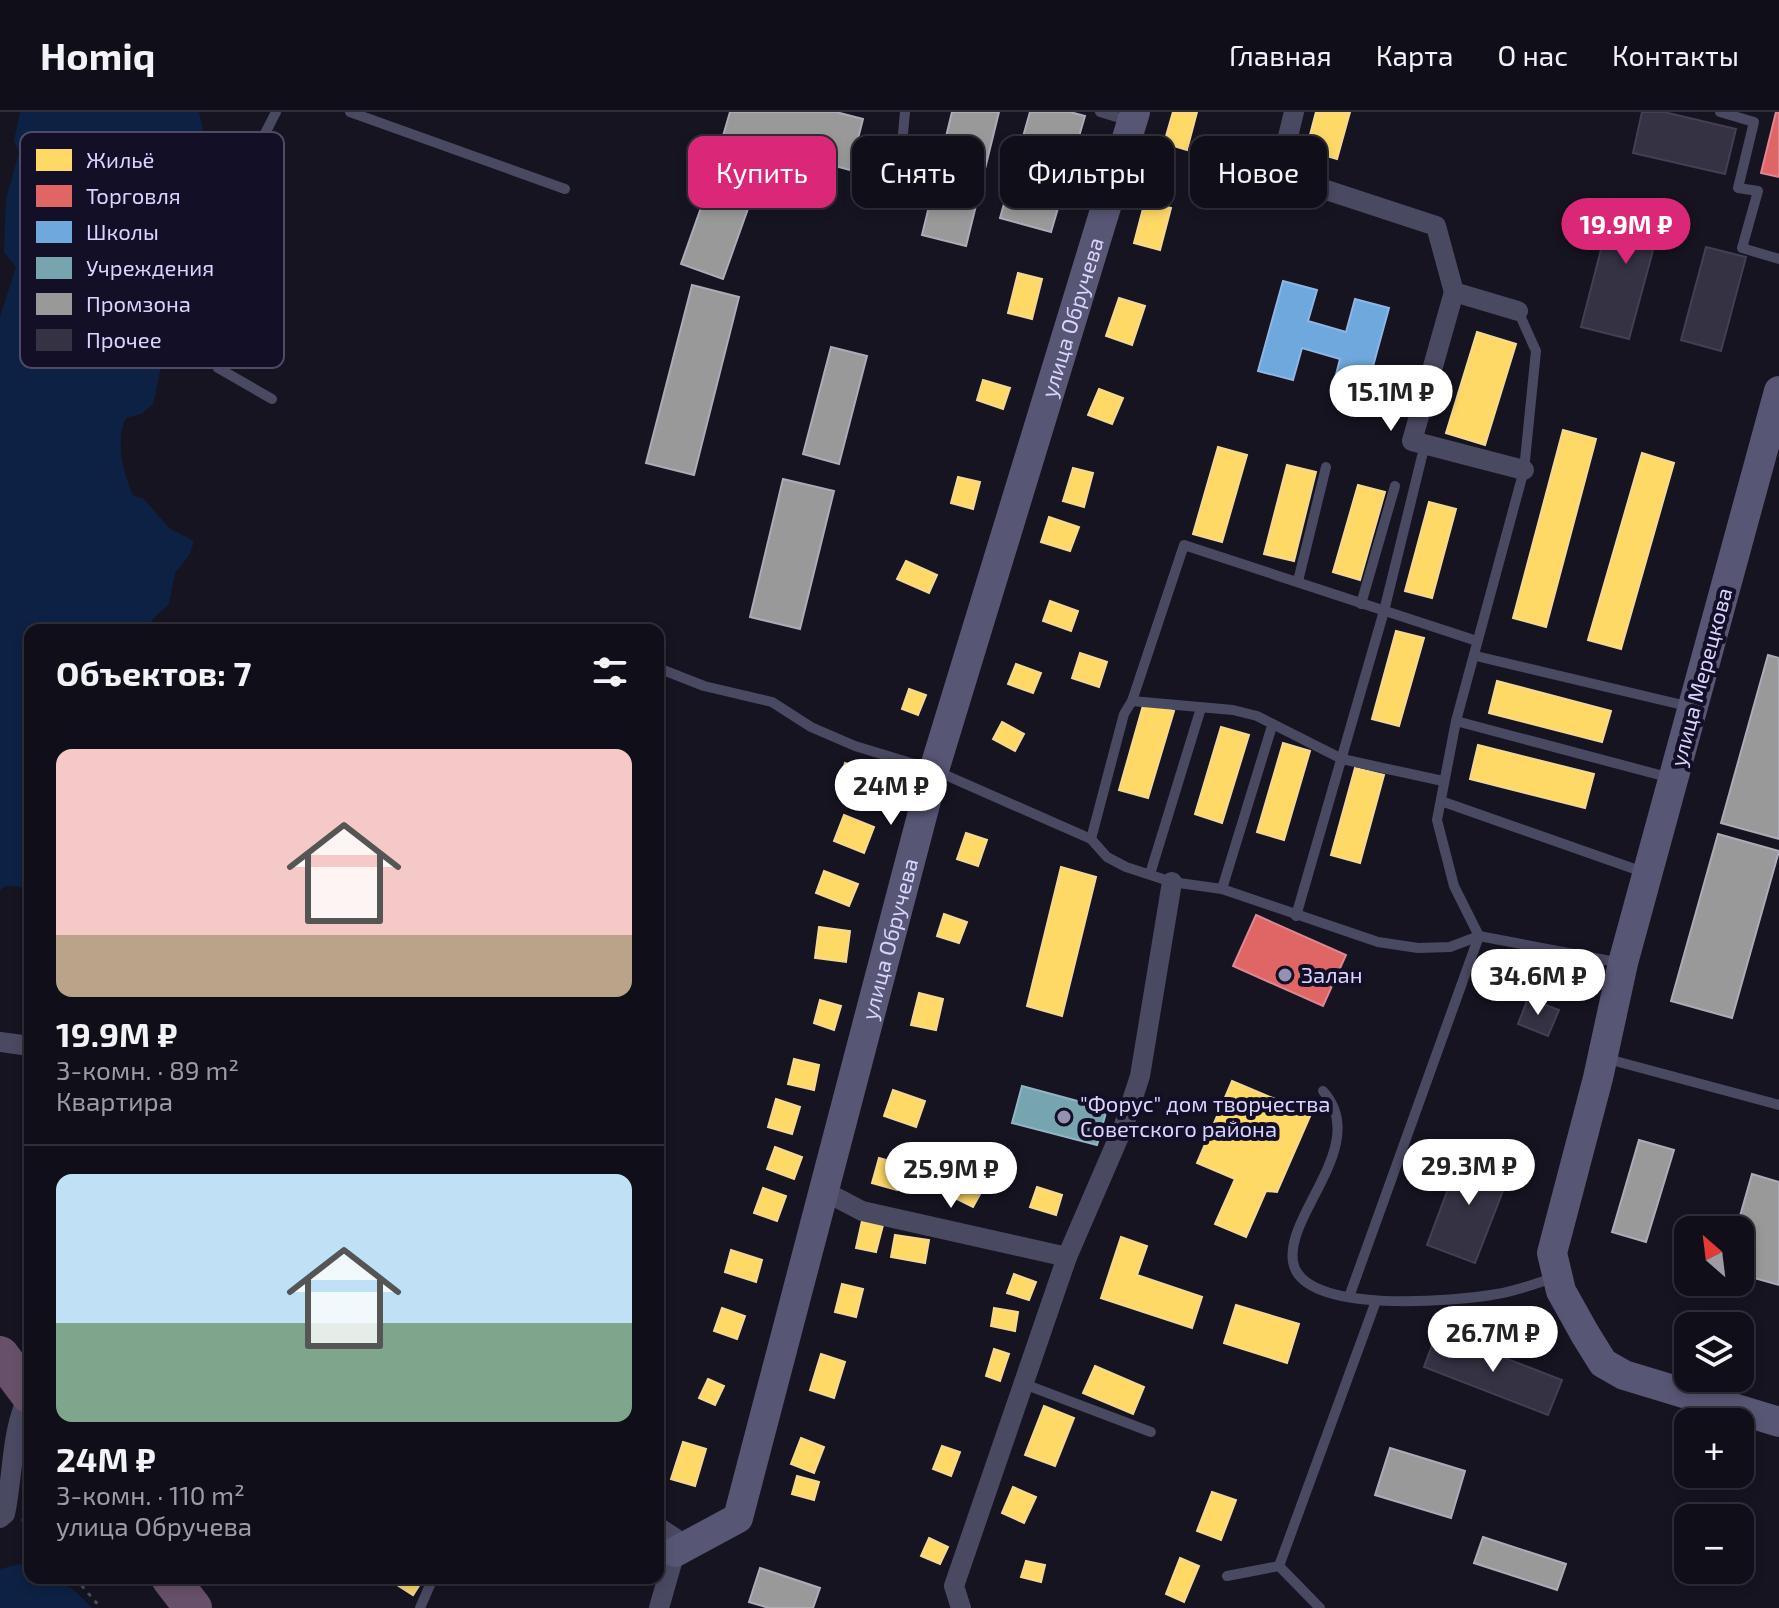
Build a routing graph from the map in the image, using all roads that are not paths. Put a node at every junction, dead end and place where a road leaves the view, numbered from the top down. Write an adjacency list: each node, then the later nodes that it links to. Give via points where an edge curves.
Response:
1 (276, 112): 8 (lane)
2 (350, 112): 10 (lane)
3 (905, 112): 9 (lane)
4 (1100, 112): 7 (lane)
5 (1294, 112): 12 (street, via 1283,157 1302,182 1436,226)
6 (1720, 112): 11 (lane, via 1754,122 1738,188 1758,191 1742,248)
7 (1133, 117): 33 (street, улица Обручева)
8 (266, 132)
9 (903, 136)
10 (565, 189)
11 (1779, 259)
12 (1454, 292): 13 (street); 17 (street, via 1412,441)
13 (1518, 311): 19 (lane, via 1536,351)
14 (218, 368): 16 (lane)
15 (1779, 391): 28 (street, улица Мерецкова)
16 (272, 399)
17 (1425, 444): 19 (street); 23 (lane)
18 (1326, 467): 21 (lane)
19 (1524, 470): 24 (lane)
20 (1395, 486): 22 (lane)
21 (1298, 581): 22 (lane); 27 (lane, via 1184,545)
22 (1361, 604): 23 (lane)
23 (1384, 611): 24 (lane); 32 (lane)
24 (1477, 641): 25 (lane)
25 (1476, 656): 28 (lane); 30 (lane)
26 (664, 670): 33 (lane, via 772,702 844,742)
27 (1132, 701): 29 (lane); 37 (lane)
28 (1693, 707): 34 (street, улица Мерецкова)
29 (1201, 708): 31 (lane, via 1257,716); 39 (lane)
30 (1456, 721): 34 (lane); 35 (lane)
31 (1272, 726): 32 (lane); 41 (lane)
32 (1342, 759): 35 (lane); 42 (lane)
33 (934, 770): 37 (lane); 50 (street, улица Обручева)
34 (1673, 779): 38 (street, улица Мерецкова)
35 (1443, 781): 36 (lane)
36 (1441, 801): 38 (lane); 43 (lane, via 1437,820 1443,853)
37 (1091, 839): 39 (lane, via 1107,857)
38 (1647, 873): 44 (street, улица Мерецкова)
39 (1150, 874): 40 (lane)
40 (1172, 882): 41 (lane); 51 (street, via 1140,1076)
41 (1222, 889): 42 (lane)
42 (1296, 916): 43 (lane, via 1378,942 1418,948 1450,947)
43 (1479, 936): 44 (lane); 53 (lane)
44 (1623, 963): 47 (street, улица Мерецкова)
45 (0, 1042): 46 (street)
46 (24, 1045)
47 (1602, 1058): 49 (lane); 52 (street, улица Мерецкова, via 1552,1253)
48 (1323, 1091): 53 (lane, via 1332,1104 1335,1142 1298,1233 1293,1266 1311,1287)
49 (1779, 1105)
50 (824, 1191): 51 (street, via 862,1211); 63 (street, улица Обручева, via 738,1518)
51 (1067, 1257): 56 (street)
52 (1557, 1276): 54 (lane, via 1501,1294); 59 (street, via 1603,1363 1624,1375)
53 (1349, 1297): 54 (lane)
54 (1376, 1301): 64 (lane)
55 (0, 1355): 57 (highway, bridge)
56 (1024, 1384): 60 (lane); 71 (street, via 954,1586)
57 (24, 1385)
58 (24, 1410): 61 (street, via 12,1445 13,1477)
59 (1779, 1422)
60 (1151, 1432)
61 (0, 1518)
62 (664, 1533): 63 (street)
63 (681, 1549): 70 (street)
64 (1279, 1566): 65 (lane); 72 (lane)
65 (1227, 1576)
66 (175, 1584): 68 (highway)
67 (430, 1584): 69 (lane)
68 (193, 1608)
69 (420, 1608)
70 (659, 1608)
71 (961, 1608)
72 (1320, 1608)

